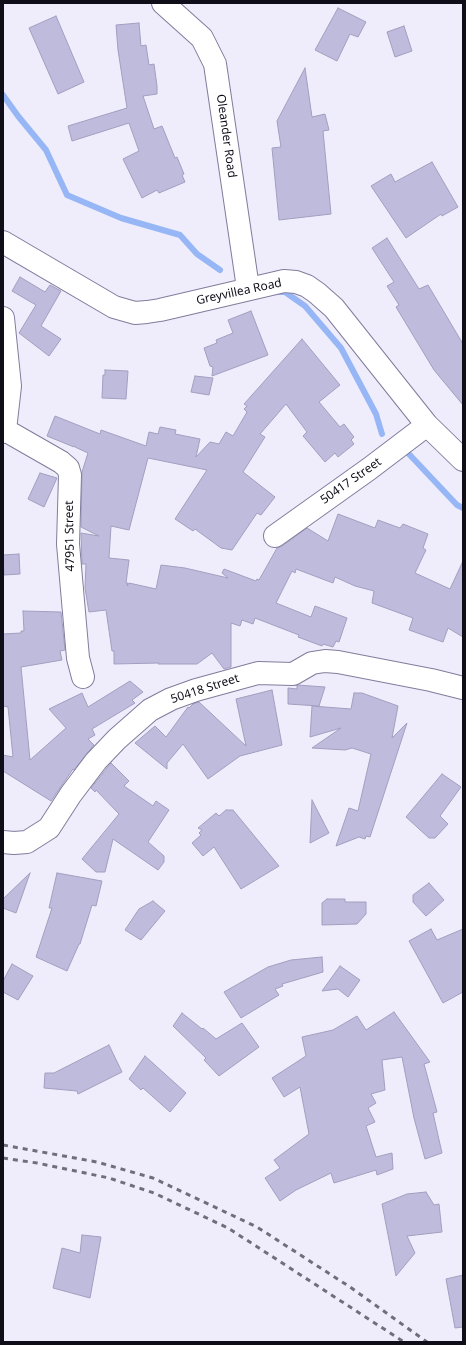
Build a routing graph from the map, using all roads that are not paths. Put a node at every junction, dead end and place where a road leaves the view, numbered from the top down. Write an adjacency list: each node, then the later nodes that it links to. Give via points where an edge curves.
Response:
1 (163, 3): 3 (street, Oleander Road, via 202,38 215,64)
2 (3, 242): 3 (street, Greyvillea Road, via 114,307 134,312 160,310)
3 (248, 288): 5 (street, Greyvillea Road, via 284,281 307,286 317,293 334,308)
4 (3, 318): 6 (street, via 10,386)
5 (427, 425): 7 (street, Greyvillea Road); 8 (street, 50417 Street)
6 (4, 431): 9 (street, 47951 Street, via 68,468 68,544 78,658)
7 (463, 460)
8 (275, 536)
9 (83, 677)
10 (463, 688): 11 (street, 50418 Street, via 346,663 325,662 312,663 293,674 258,673 189,692 150,710 117,739 96,761 49,828 27,842)
11 (3, 842)

